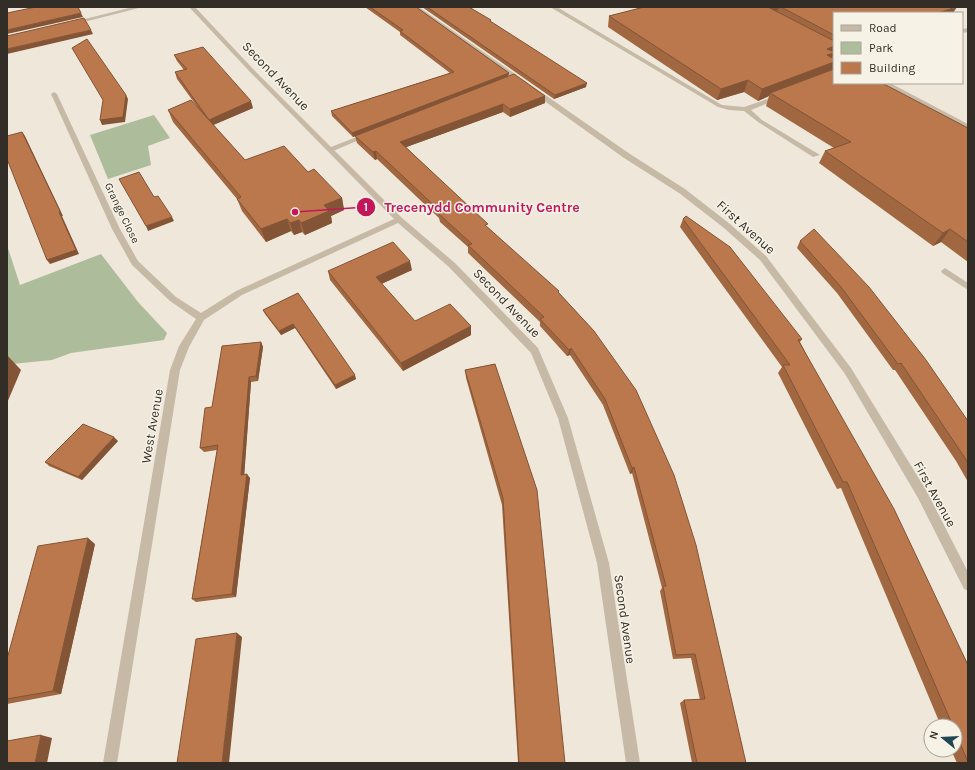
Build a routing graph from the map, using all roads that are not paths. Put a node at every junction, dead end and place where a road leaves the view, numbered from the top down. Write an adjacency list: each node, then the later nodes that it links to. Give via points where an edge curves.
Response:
1 (140, 7): 5 (street)
2 (192, 7): 12 (street, Second Avenue)
3 (416, 7): 18 (street, First Avenue, via 483,53 512,79 682,191 763,258 848,371 922,494)
4 (553, 7): 9 (street, via 720,106 733,111)
5 (63, 26)
6 (887, 84): 10 (street)
7 (790, 92): 9 (street)
8 (54, 94): 17 (street, Grange Close, via 116,229 135,263 174,299)
9 (746, 109): 13 (street, via 760,121)
10 (968, 126)
11 (374, 132): 12 (street)
12 (330, 149): 14 (street, Second Avenue)
13 (816, 155)
14 (399, 220): 17 (street, West Avenue, via 239,293); 20 (street, Second Avenue, via 452,264 535,351 563,418 603,563)
15 (945, 271): 16 (street)
16 (968, 287)
17 (201, 318): 19 (street, West Avenue, via 184,346 175,370)
18 (968, 585)
19 (110, 763)
20 (633, 763)

